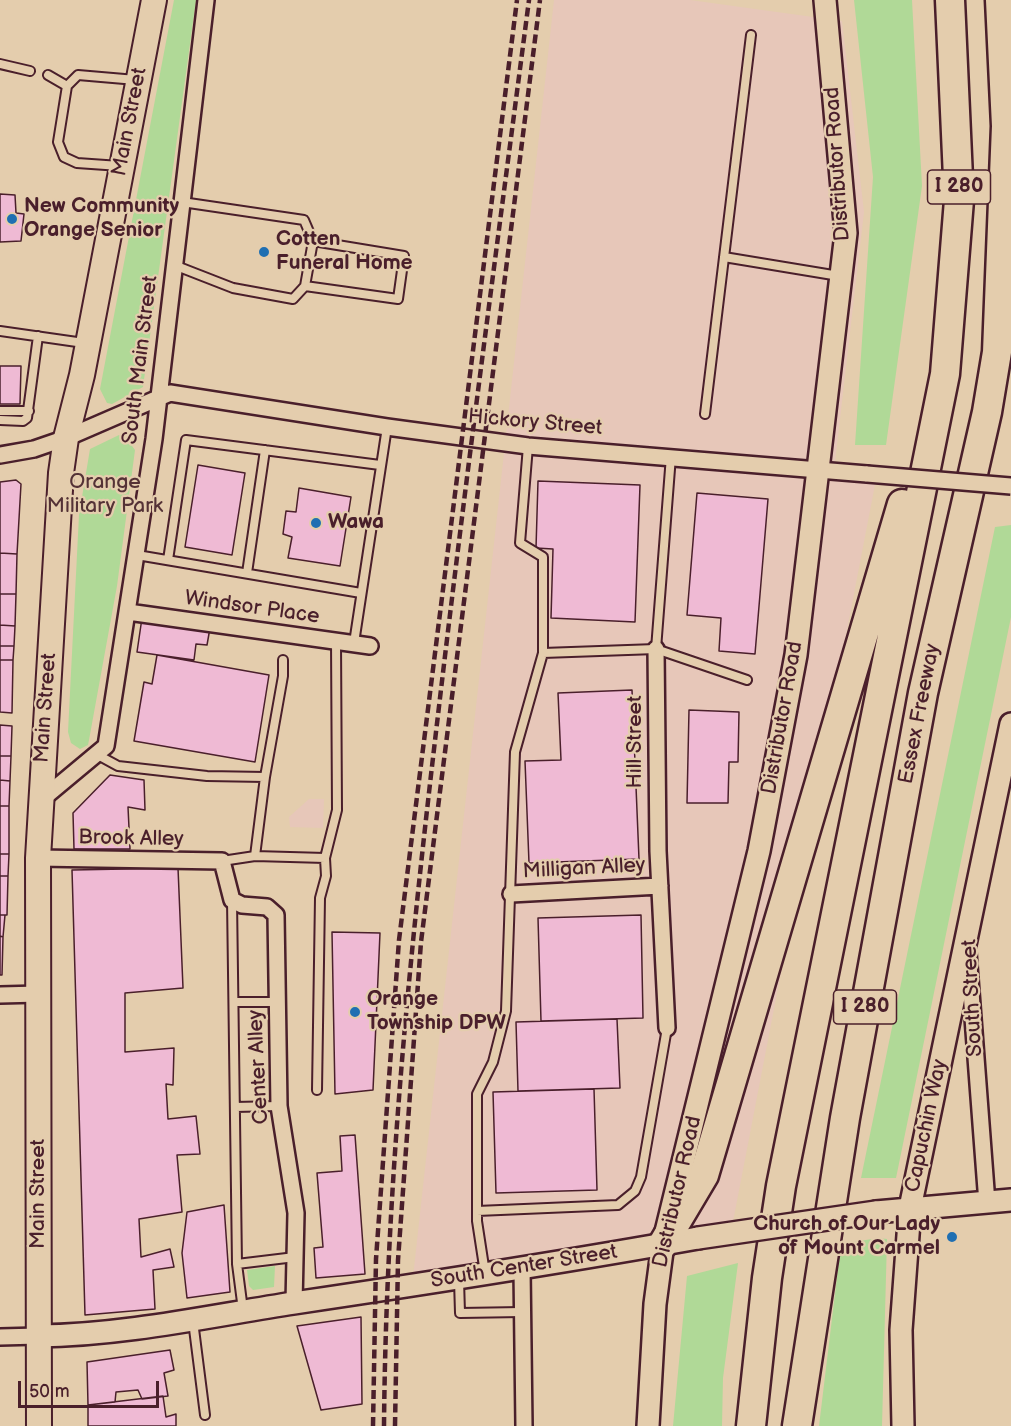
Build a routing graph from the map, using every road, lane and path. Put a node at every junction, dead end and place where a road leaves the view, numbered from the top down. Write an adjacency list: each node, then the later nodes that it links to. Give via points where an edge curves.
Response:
1 (154, 0): 10 (main road, Main Street)
2 (206, 0): 13 (street, South Main Street)
3 (825, 0): 17 (main road, Distributor Road, via 846,233)
4 (950, 0): 24 (highway, Essex Freeway / I 280, via 959,200)
5 (1000, 0): 23 (highway, Essex Freeway / I 280, via 1006,126)
6 (751, 35): 15 (lane)
7 (0, 64): 8 (lane)
8 (30, 71)
9 (48, 75): 11 (lane)
10 (138, 80): 11 (lane, via 78,75); 12 (main road, Main Street)
11 (67, 86): 12 (lane, via 58,142 64,157 77,163)
12 (122, 166): 22 (main road, Main Street)
13 (182, 202): 14 (lane, via 304,220); 16 (street, South Main Street)
14 (313, 241): 18 (lane); 18 (lane, via 404,256 398,299)
15 (724, 257): 17 (lane); 28 (lane)
16 (174, 265): 18 (lane, via 233,288 293,299); 25 (street, South Main Street)
17 (840, 276): 37 (main road, Distributor Road)
18 (304, 286)
19 (1011, 289): 23 (highway)
20 (0, 331): 21 (lane)
21 (38, 336): 22 (lane); 27 (lane)
22 (88, 343): 31 (main road, Main Street)
23 (997, 352): 92 (highway, Essex Freeway / I 280, via 921,704 844,1118)
24 (945, 374): 75 (highway, via 888,548 704,1175); 91 (highway, Essex Freeway / I 280, via 782,1186 767,1278)
25 (158, 397): 30 (street, Hickory Street, via 170,393); 31 (street, Hickory Street); 39 (street, South Main Street)
26 (0, 411): 27 (lane)
27 (29, 411): 29 (lane, via 23,420)
28 (705, 414)
29 (0, 420)
30 (387, 427): 32 (street, Hickory Street); 36 (lane)
31 (66, 438): 34 (street, Hickory Street); 54 (main road, Main Street)
32 (528, 446): 35 (street, Hickory Street); 48 (lane, via 520,543 543,557)
33 (265, 450): 36 (lane); 40 (lane, via 186,440); 41 (lane)
34 (0, 455)
35 (671, 456): 37 (street, Hickory Street); 47 (lane, Hill Street)
36 (380, 465): 42 (lane)
37 (818, 469): 38 (street, Hickory Street, bridge); 75 (main road, Distributor Road, via 796,655 759,851)
38 (1011, 486)
39 (137, 555): 40 (lane); 43 (street, South Main Street)
40 (168, 560): 41 (lane)
41 (247, 573): 42 (lane)
42 (361, 593): 45 (lane)
43 (128, 612): 44 (street, Windsor Place); 52 (street, South Main Street, via 106,746)
44 (336, 641): 45 (street, Windsor Place); 57 (lane, via 337,810)
45 (354, 643): 46 (street, Windsor Place)
46 (370, 646)
47 (656, 649): 48 (lane); 50 (lane); 59 (street, Hill Street)
48 (543, 653): 60 (lane, via 515,752)
49 (283, 660): 53 (lane)
50 (747, 680)
51 (1011, 724): 62 (main road, South Street)
52 (96, 754): 53 (lane, via 118,766 207,776); 54 (street, South Main Street)
53 (265, 777): 55 (lane)
54 (40, 801): 56 (main road, Main Street)
55 (255, 856): 57 (lane); 58 (lane)
56 (38, 858): 58 (street, Brook Alley); 64 (main road, Main Street)
57 (325, 858): 68 (lane, via 326,876 320,898)
58 (222, 861): 61 (street)
59 (660, 886): 60 (street, Milligan Alley); 67 (street, Hill Street)
60 (511, 894): 74 (lane, via 506,1011 493,1062 477,1094)
61 (232, 900): 65 (lane); 66 (street, Center Alley, via 267,907 276,915)
62 (967, 937): 72 (street, South Street); 73 (main road, Capuchin Way)
63 (0, 994): 64 (street)
64 (39, 994): 85 (main road, Main Street)
65 (234, 1002): 66 (lane); 70 (lane)
66 (277, 1002): 69 (street, Center Alley)
67 (668, 1028): 74 (lane, via 641,1177 624,1202 597,1208)
68 (317, 1090)
69 (279, 1106): 70 (lane); 76 (street, Center Alley, via 296,1213)
70 (236, 1107): 77 (lane)
71 (1011, 1200): 72 (main road, South Center Street)
72 (987, 1203): 73 (main road, South Center Street)
73 (910, 1208): 75 (main road, South Center Street, bridge); 93 (main road, Capuchin Way, via 901,1330)
74 (477, 1211): 79 (lane)
75 (663, 1244): 78 (main road, South Center Street); 90 (main road, Distributor Road, via 655,1304)
76 (295, 1257): 77 (lane); 81 (street, Center Alley)
77 (237, 1264): 82 (lane)
78 (522, 1269): 79 (main road, South Center Street); 83 (street)
79 (485, 1274): 80 (main road, South Center Street)
80 (459, 1278): 81 (main road, South Center Street); 83 (lane, via 460,1313)
81 (294, 1304): 82 (main road, South Center Street)
82 (243, 1311): 84 (main road, South Center Street)
83 (522, 1312): 89 (street)
84 (193, 1319): 85 (main road, South Center Street, via 79,1336); 87 (lane)
85 (38, 1336): 86 (street); 88 (main road, Main Street)
86 (0, 1337)
87 (205, 1415)
88 (39, 1426)
89 (524, 1426)
90 (648, 1426)
91 (751, 1426)
92 (797, 1426)
93 (903, 1426)

